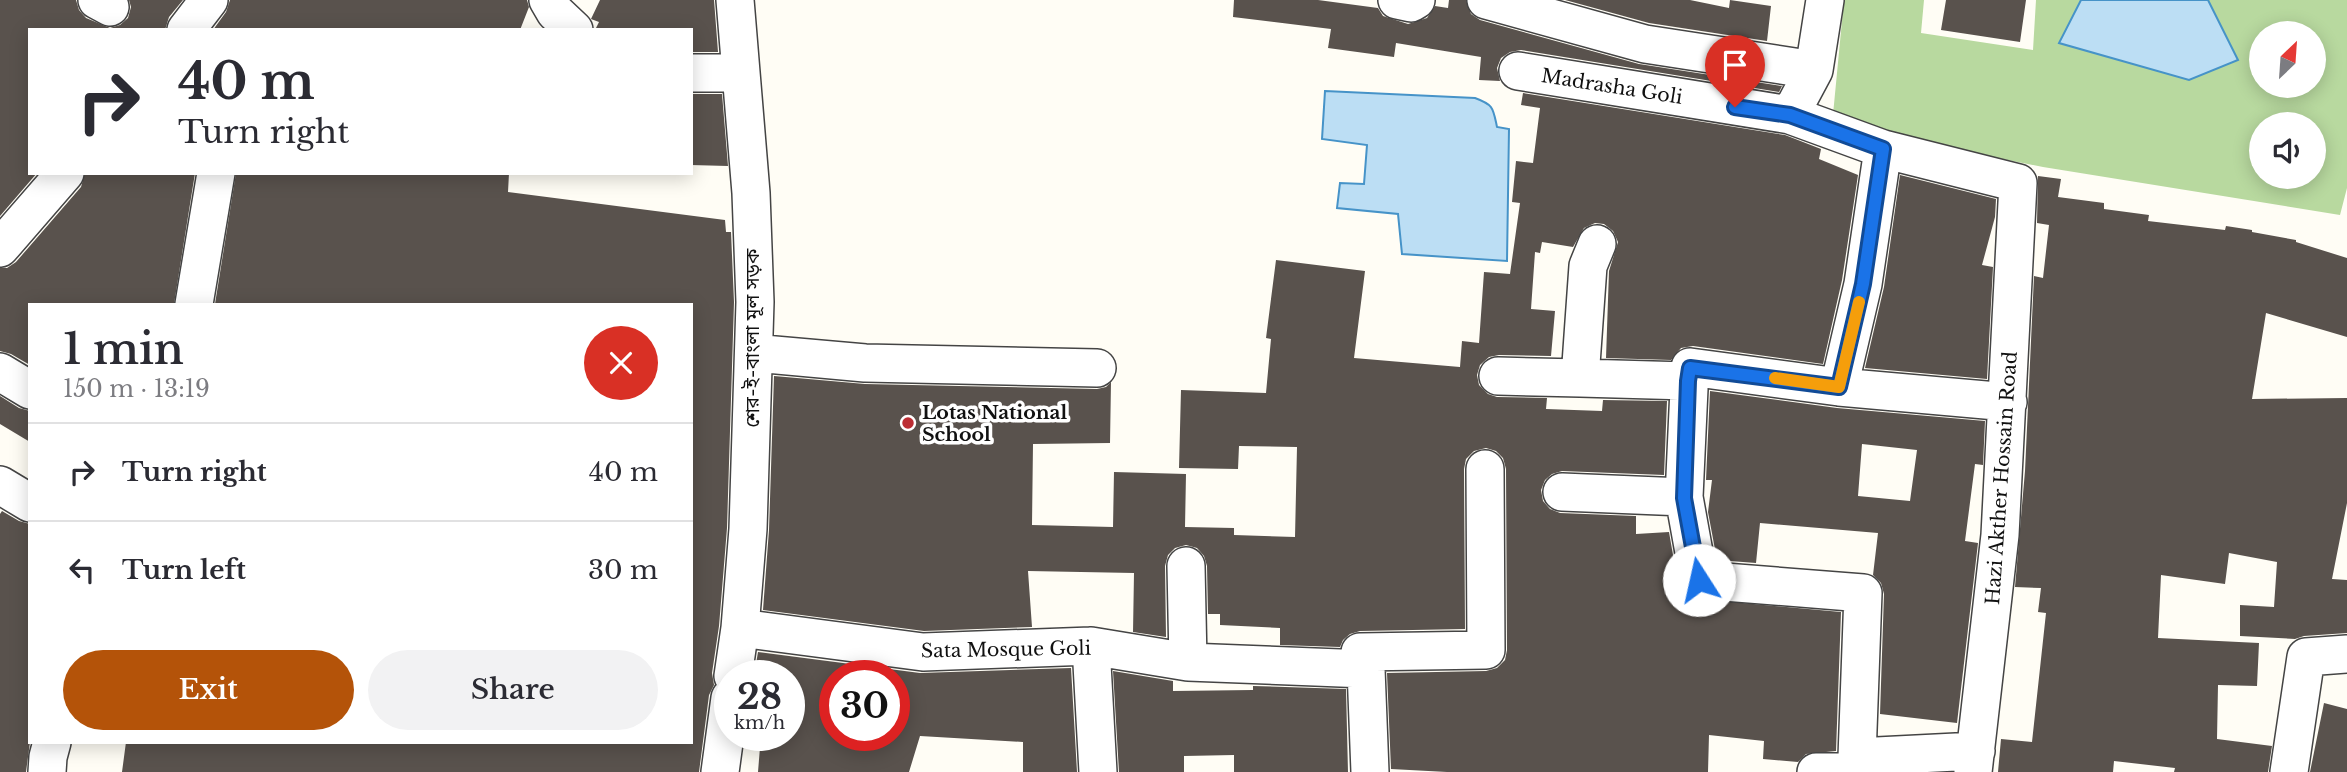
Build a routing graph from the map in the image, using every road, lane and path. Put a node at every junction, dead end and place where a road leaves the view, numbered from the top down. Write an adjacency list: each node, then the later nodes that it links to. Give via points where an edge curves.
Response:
1 (209, 0): 8 (street)
2 (548, 0): 9 (street)
3 (735, 0): 13 (street, শের-ই-বাংলা মূল সড়ক)
4 (1397, 0): 5 (street)
5 (1416, 0)
6 (1486, 0): 10 (street, via 1645,44)
7 (1825, 0): 10 (street)
8 (188, 28)
9 (572, 28)
10 (1814, 70): 14 (street)
11 (1518, 71): 14 (street, Madrasha Goli)
12 (693, 73): 13 (street)
13 (740, 73): 22 (street, শের-ই-বাংলা মূল সড়ক, via 751,194)
14 (1790, 115): 15 (street, Madrasha Goli)
15 (1883, 149): 18 (street, Madrasha Goli); 28 (street, via 1863,284)
16 (63, 175): 20 (street)
17 (216, 175): 21 (street)
18 (2018, 183): 30 (street, Hazi Akther Hossain Road)
19 (1597, 244): 26 (street, via 1588,266)
20 (0, 248)
21 (194, 303)
22 (754, 353): 23 (street, via 865,363); 35 (street, শের-ই-বাংলা মূল সড়ক)
23 (1097, 368)
24 (0, 372): 29 (street)
25 (1498, 376): 26 (street)
26 (1580, 378): 27 (street)
27 (1688, 381): 28 (street, via 1690,368); 33 (street)
28 (1839, 387): 30 (street)
29 (28, 389)
30 (2008, 401): 43 (street, Hazi Akther Hossain Road, via 2000,535)
31 (1485, 469): 40 (street, via 1486,650 1360,652)
32 (1562, 492): 33 (street)
33 (1684, 498): 42 (street, via 1699,580 1863,593)
34 (1186, 566): 39 (street)
35 (740, 628): 36 (street, Sata Mosque Goli, via 923,652); 38 (street, শের-ই-বাংলা মূল সড়ক)
36 (1091, 646): 39 (street, Sata Mosque Goli); 45 (street)
37 (2347, 654): 48 (street, via 2306,657)
38 (735, 660)
39 (1188, 662): 40 (street, Sata Mosque Goli)
40 (1366, 668): 46 (street)
41 (51, 744): 44 (street)
42 (1857, 757): 43 (street); 47 (street, via 1853,772)
43 (1975, 761)
44 (47, 772)
45 (1098, 772)
46 (1370, 772)
47 (1816, 772)
48 (2289, 772)

